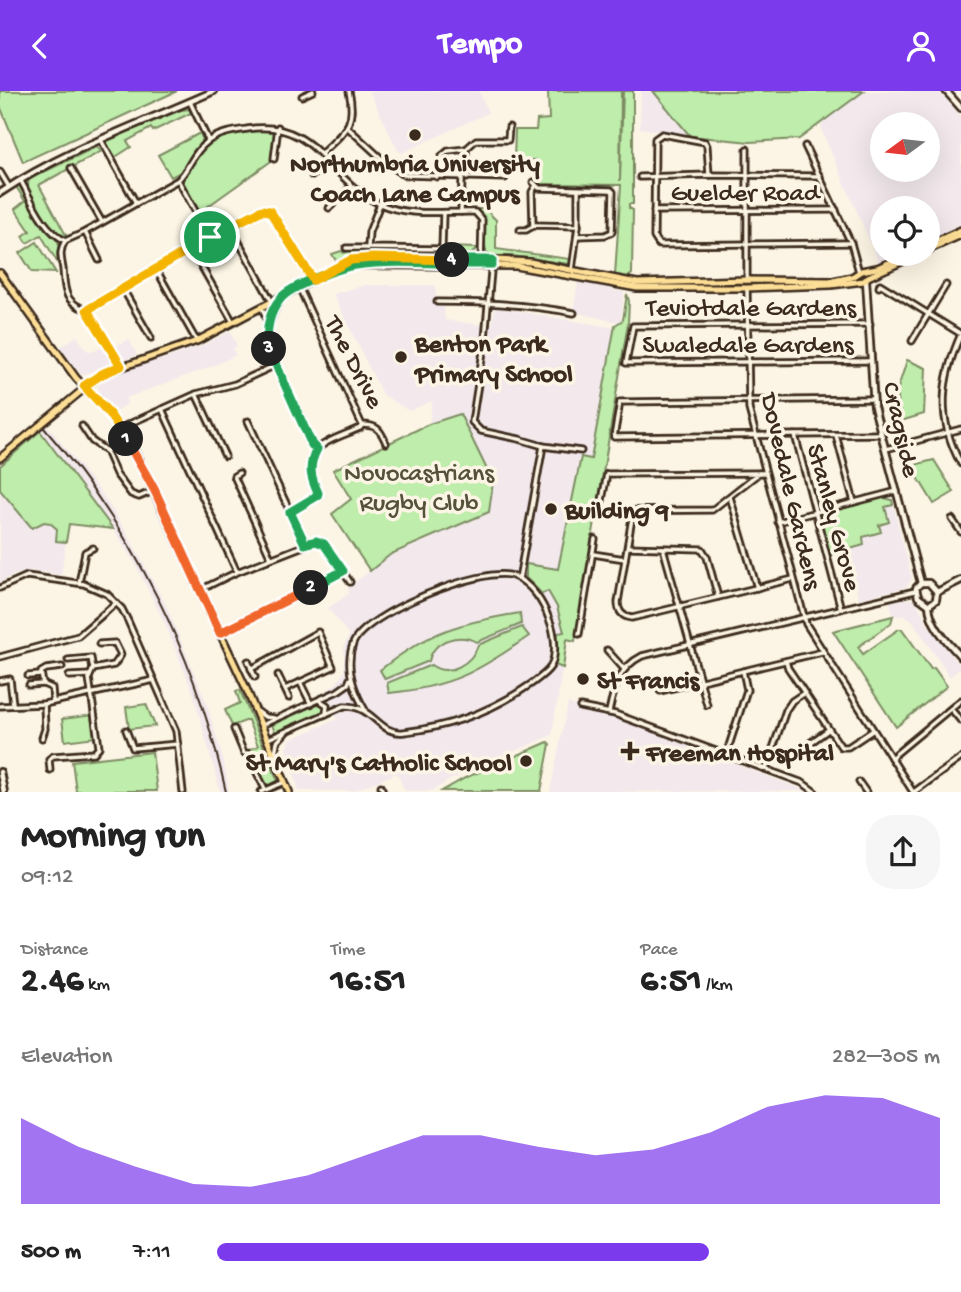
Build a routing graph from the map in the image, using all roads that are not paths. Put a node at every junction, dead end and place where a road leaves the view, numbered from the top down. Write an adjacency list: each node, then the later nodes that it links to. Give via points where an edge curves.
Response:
1 (214, 91): 6 (street)
2 (313, 91): 5 (street)
3 (349, 91): 9 (street, via 353,109)
4 (946, 91): 7 (street)
5 (302, 96)
6 (190, 102): 11 (street); 12 (street)
7 (961, 108)
8 (278, 127): 12 (street, via 228,132); 16 (street); 17 (street)
9 (347, 127): 16 (street); 27 (street, via 404,175)
10 (509, 127): 14 (street, via 508,140 476,140)
11 (101, 140): 32 (street); 38 (street)
12 (208, 140): 33 (street)
13 (806, 146): 26 (street)
14 (466, 149): 27 (street, via 442,156); 29 (street)
15 (747, 149): 25 (street, Dovedale Gardens)
16 (320, 154): 18 (street)
17 (274, 159)
18 (328, 161): 21 (street); 34 (street)
19 (311, 166): 21 (street)
20 (71, 168): 46 (street)
21 (317, 172): 24 (street)
22 (0, 173): 35 (street)
23 (709, 175): 25 (street); 31 (street); 31 (street, via 705,142 662,134 655,139)
24 (312, 176)
25 (747, 176): 26 (street); 45 (street, Dovedale Gardens)
26 (820, 176): 41 (street)
27 (437, 177): 29 (street)
28 (640, 177): 31 (street)
29 (464, 178): 30 (street); 44 (street)
30 (505, 178)
31 (655, 178): 42 (street)
32 (21, 180): 35 (street); 55 (street, via 43,222)
33 (178, 180): 38 (street); 54 (street)
34 (352, 186): 39 (street); 40 (street)
35 (9, 187): 37 (street)
36 (578, 191): 48 (street, via 534,184); 49 (street); 53 (street, via 611,190 614,194 612,232)
37 (0, 193)
38 (136, 203): 46 (street)
39 (380, 204): 43 (street); 61 (street, via 369,232)
40 (329, 208)
41 (836, 210): 45 (street, Guelder Road); 56 (street)
42 (654, 211): 45 (street, Guelder Road); 58 (street, via 654,237 659,245)
43 (443, 212): 44 (street); 61 (street, via 442,249)
44 (461, 212): 63 (street, via 475,212 482,220)
45 (748, 212): 58 (street, Dovedale Gardens)
46 (102, 222): 51 (street)
47 (230, 226): 54 (street); 71 (street, via 262,210 272,213); 78 (street)
48 (533, 226): 49 (street); 50 (street)
49 (578, 226): 53 (street)
50 (520, 230)
51 (85, 233): 55 (street); 62 (street)
52 (961, 233): 57 (main road)
53 (577, 236): 69 (street)
54 (210, 237): 59 (street)
55 (65, 241): 82 (street, via 60,255 63,289)
56 (851, 243): 58 (street); 70 (street)
57 (940, 243)
58 (747, 245): 72 (street, Dovedale Gardens)
59 (191, 248): 67 (street); 86 (street)
60 (346, 248): 61 (street)
61 (369, 249)
62 (99, 260)
63 (481, 262): 64 (main road); 71 (main road, via 354,265)
64 (492, 262): 69 (main road); 80 (street)
65 (883, 266): 70 (main road)
66 (888, 266): 70 (main road)
67 (156, 269): 76 (street); 91 (street)
68 (0, 273): 98 (main road)
69 (572, 273): 72 (main road, via 637,288)
70 (862, 276): 72 (main road, via 831,285); 87 (street, Cragside)
71 (313, 280): 74 (main road)
72 (747, 284): 88 (street, Dovedale Gardens)
73 (946, 285): 84 (street)
74 (299, 287): 77 (main road); 104 (street, The Drive)
75 (879, 287): 84 (street)
76 (123, 289): 82 (street); 90 (street)
77 (282, 296): 78 (main road); 85 (street)
78 (272, 302): 81 (main road)
79 (437, 302): 80 (street)
80 (489, 302): 83 (street); 115 (street, via 474,426)
81 (261, 308): 85 (street); 86 (main road)
82 (87, 310): 97 (street)
83 (574, 313)
84 (928, 314): 89 (street); 92 (street)
85 (269, 323): 96 (street, via 267,337)
86 (233, 324): 91 (main road)
87 (870, 324): 88 (street, Teviotdale Gardens); 93 (street, Cragside)
88 (748, 327): 94 (street, Teviotdale Gardens, via 633,326); 95 (street, Dovedale Gardens)
89 (961, 334): 108 (street, via 945,374)
90 (151, 338)
91 (197, 341): 97 (main road)
92 (912, 341)
93 (870, 362): 95 (street, Swaledale Gardens); 100 (street, Cragside)
94 (626, 363): 95 (street, Swaledale Gardens)
95 (748, 363): 101 (street, Dovedale Gardens)
96 (276, 365): 99 (street, via 235,384); 116 (street)
97 (121, 366): 98 (main road)
98 (82, 389): 106 (main road, via 92,393); 121 (main road)
99 (196, 394): 102 (street); 120 (street)
100 (873, 399): 101 (street); 109 (street, Cragside)
101 (748, 400): 112 (street, Dovedale Gardens); 112 (street, via 620,402 614,437)
102 (162, 409): 106 (street); 145 (street)
103 (247, 421): 131 (street)
104 (362, 425): 114 (street, The Drive, via 379,428); 116 (street)
105 (82, 426): 118 (street)
106 (120, 428): 113 (main road)
107 (961, 429): 108 (street)
108 (948, 432): 117 (street); 122 (street)
109 (881, 434): 111 (street); 117 (street, Cragside)
110 (795, 435): 111 (street); 112 (street); 132 (street, Stanley Grove)
111 (836, 435): 129 (street)
112 (756, 436): 125 (street, Dovedale Gardens)
113 (127, 439): 118 (street); 126 (main road)
114 (386, 443)
115 (543, 446): 119 (street); 146 (street)
116 (317, 449): 131 (street, via 310,466 317,496)
117 (886, 449): 127 (street, Cragside)
118 (106, 451): 126 (street, via 131,494 139,497)
119 (581, 451)
120 (225, 456)
121 (0, 458)
122 (961, 464)
123 (239, 473): 142 (street, via 234,476)
124 (760, 473): 125 (street); 128 (street); 130 (street, via 607,474 600,511)
125 (765, 473): 134 (street, Dovedale Gardens)
126 (155, 491): 154 (main road)
127 (897, 491): 129 (street); 151 (street, Cragside)
128 (730, 497): 130 (street, via 710,511); 153 (street)
129 (854, 502): 132 (street)
130 (633, 511): 138 (street)
131 (290, 512): 137 (street)
132 (815, 512): 134 (street); 161 (street, Stanley Grove)
133 (952, 519): 135 (street)
134 (778, 522): 147 (street, Dovedale Gardens)
135 (961, 532)
136 (595, 539): 141 (street)
137 (305, 544): 142 (street); 144 (street, via 324,544)
138 (628, 547): 140 (street); 143 (street)
139 (93, 548): 150 (street, via 85,552)
140 (663, 548): 157 (street, via 702,549); 160 (street)
141 (593, 554): 143 (street); 166 (street)
142 (271, 558): 145 (street)
143 (625, 559): 160 (street, via 618,605 622,615 632,618)
144 (343, 571): 149 (street); 165 (street)
145 (237, 572): 154 (street)
146 (519, 579): 187 (street, via 502,575 464,581 402,605 357,637 352,645); 210 (street, via 539,597 551,622 554,655 545,673 491,708 401,733 390,731)
147 (793, 579): 153 (street); 162 (street, Dovedale Gardens)
148 (961, 580): 156 (street)
149 (350, 582)
150 (79, 583): 152 (street, via 27,576); 158 (street, via 101,590)
151 (921, 583): 155 (street); 156 (street, via 929,583)
152 (0, 588)
153 (757, 588): 157 (street)
154 (200, 590): 165 (main road)
155 (915, 591): 159 (street); 161 (street)
156 (937, 592): 159 (street)
157 (718, 597): 160 (street)
158 (116, 603): 171 (street, via 78,636); 188 (street)
159 (929, 605): 172 (street, via 937,628)
160 (679, 607): 168 (street)
161 (841, 609): 162 (street)
162 (804, 618): 168 (street); 170 (street, Dovedale Gardens)
163 (315, 625): 164 (street)
164 (318, 632): 178 (street); 190 (street, via 333,667)
165 (220, 633): 208 (main road)
166 (579, 634)
167 (99, 645): 177 (street, via 115,643 121,655 114,665)
168 (689, 645): 179 (street, via 642,656); 191 (street)
169 (607, 650): 179 (street)
170 (822, 652): 175 (street); 219 (street, Dovedale Gardens)
171 (0, 657)
172 (961, 657)
173 (68, 660): 177 (street, via 91,658)
174 (248, 661): 178 (street)
175 (786, 661): 180 (street); 196 (street)
176 (62, 667): 181 (street, via 44,670)
177 (93, 669): 182 (street)
178 (251, 669): 186 (street)
179 (624, 669): 211 (street)
180 (743, 671): 191 (street); 226 (street, via 747,690)
181 (41, 675): 184 (street); 192 (street)
182 (90, 675): 185 (street); 197 (street)
183 (278, 675): 194 (street)
184 (28, 676)
185 (69, 676)
186 (256, 677)
187 (351, 677): 200 (street, via 348,684); 210 (street)
188 (154, 680): 197 (street); 224 (street)
189 (0, 681): 202 (street, via 10,679)
190 (300, 682): 194 (street); 204 (street)
191 (700, 682): 195 (street); 205 (street)
192 (43, 684): 193 (street); 201 (street, via 52,688)
193 (29, 685)
194 (285, 689): 198 (street)
195 (660, 691)
196 (804, 693): 218 (street); 229 (street, via 786,711)
197 (93, 695): 201 (street); 230 (street, via 99,747 94,753 53,756)
198 (289, 698)
199 (961, 699): 209 (street)
200 (319, 700): 204 (street); 212 (street, via 327,705)
201 (53, 702): 203 (street)
202 (13, 704): 203 (street); 206 (street)
203 (44, 704): 221 (street)
204 (311, 704): 213 (street)
205 (707, 705)
206 (0, 706)
207 (580, 707): 211 (street)
208 (255, 709): 213 (street, via 265,717); 215 (main road)
209 (951, 709): 214 (street); 227 (street)
210 (365, 710): 212 (street, via 344,706)
211 (609, 712): 226 (street)
212 (326, 714): 220 (street)
213 (280, 717): 215 (street)
214 (961, 721)
215 (262, 725): 222 (main road)
216 (234, 729): 234 (street)
217 (126, 730): 224 (street, via 133,748)
218 (828, 730): 219 (street, via 844,749); 223 (street)
219 (872, 731): 227 (street, Dovedale Gardens)
220 (286, 732): 222 (street); 225 (street)
221 (41, 738)
222 (268, 739): 225 (main road)
223 (810, 743)
224 (178, 744): 236 (street)
225 (275, 755): 232 (main road)
226 (726, 755): 229 (street)
227 (891, 758): 240 (street, Dovedale Gardens)
228 (961, 758): 240 (street)
229 (766, 769): 238 (street)
230 (50, 770)
231 (0, 772): 235 (street)
232 (285, 782): 234 (street); 237 (main road)
233 (859, 782): 239 (street)
234 (263, 790)
235 (4, 792)
236 (183, 792)
237 (289, 792)
238 (815, 792)
239 (866, 792)
240 (913, 792)

